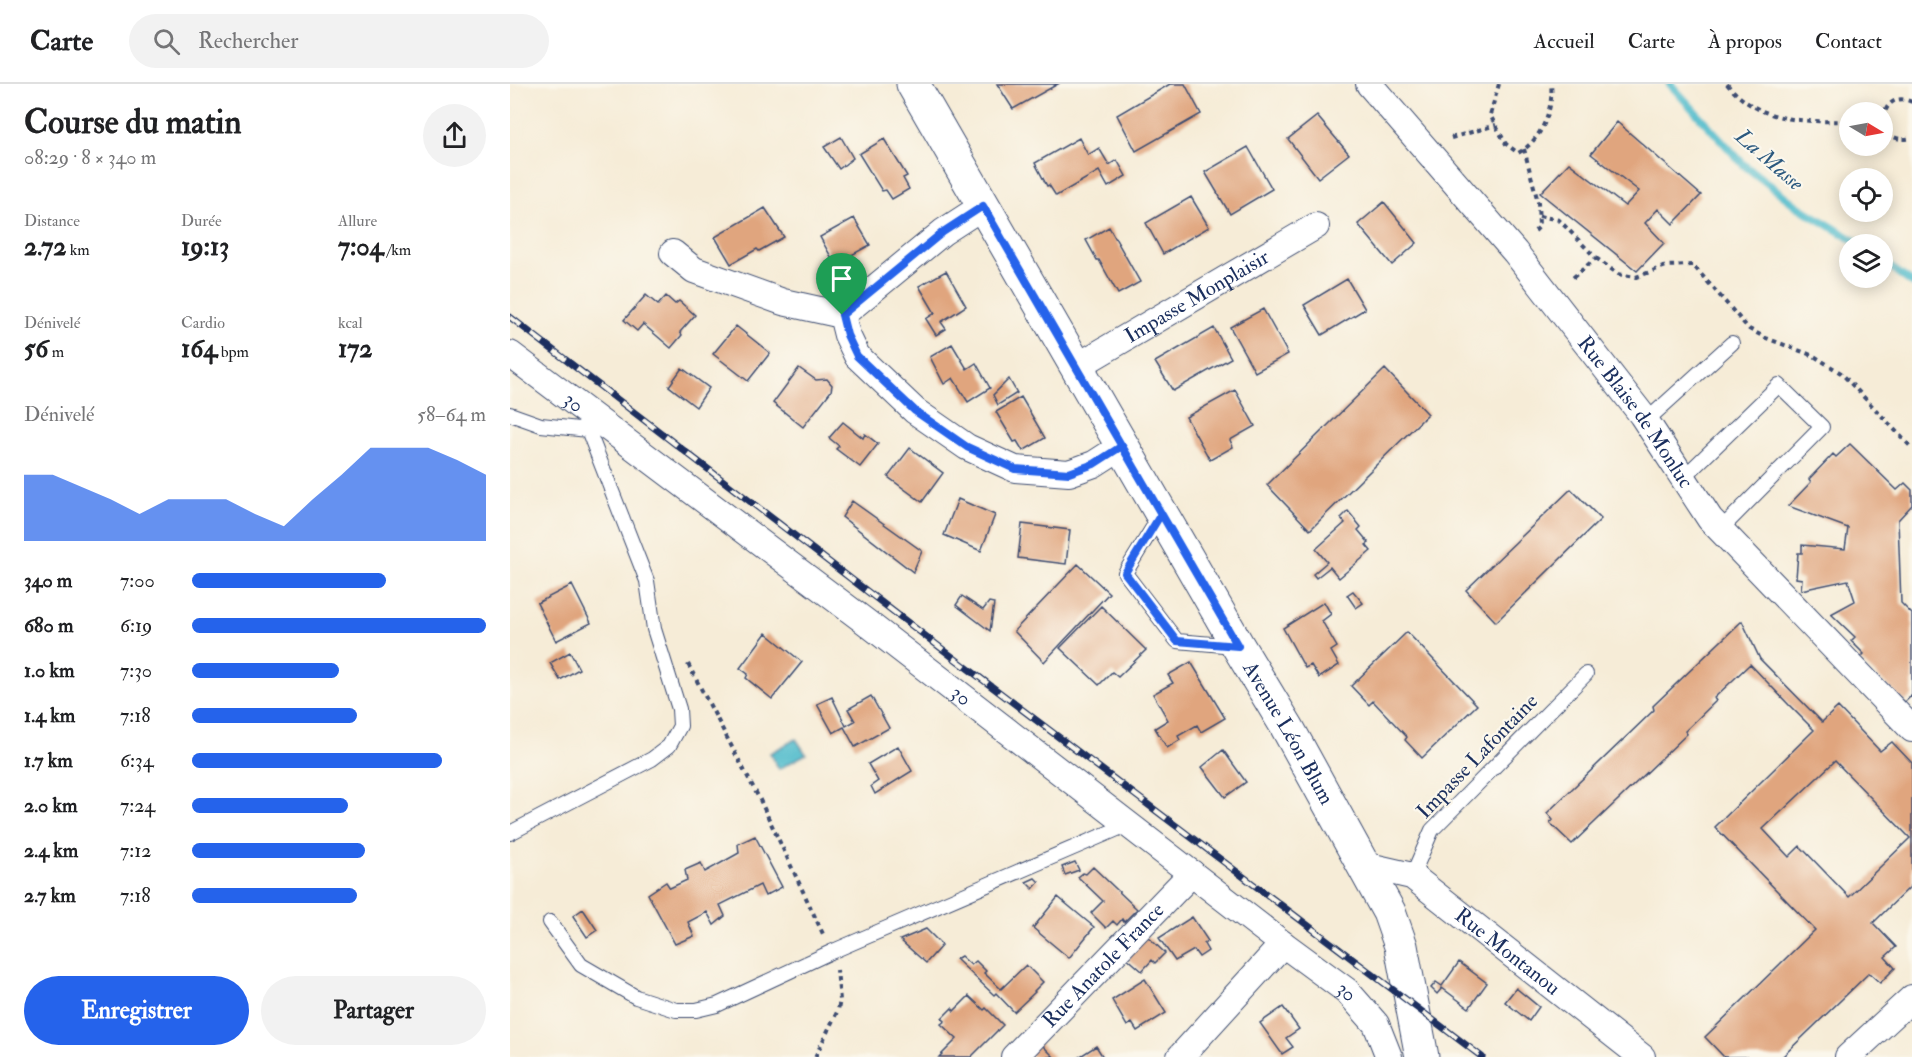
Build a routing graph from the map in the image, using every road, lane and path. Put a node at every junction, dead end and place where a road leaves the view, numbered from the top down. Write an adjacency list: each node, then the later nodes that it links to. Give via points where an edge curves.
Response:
1 (913, 84): 14 (main road, Avenue Léon Blum)
2 (1369, 84): 13 (street, Rue Blaise de Monluc)
3 (1499, 84): 9 (path, via 1490,115)
4 (1551, 84): 12 (path, via 1547,119)
5 (1727, 84): 8 (path, via 1752,107 1781,119)
6 (1893, 102): 7 (path)
7 (1912, 102)
8 (1839, 121)
9 (1496, 125): 12 (path, via 1506,144 1518,153); 13 (path, via 1437,142)
10 (1893, 136): 11 (path)
11 (1912, 138)
12 (1524, 150): 15 (path, via 1539,202)
13 (1426, 151): 17 (street, Rue Blaise de Monluc)
14 (983, 206): 21 (street, via 943,232); 24 (main road, Avenue Léon Blum)
15 (1539, 216): 17 (path, via 1539,227); 19 (path, via 1559,220)
16 (1316, 226): 24 (street, Impasse Monplaisir)
17 (1515, 252): 20 (street, Rue Blaise de Monluc)
18 (673, 254): 21 (street, via 694,270 783,302)
19 (1596, 258): 20 (path); 29 (path, via 1618,274 1636,277 1666,266 1693,265 1749,329 1814,356 1841,373)
20 (1550, 298): 26 (street, Rue Blaise de Monluc)
21 (842, 315): 28 (street, via 857,356 915,411 967,447 1015,469 1069,473 1094,464)
22 (1732, 343): 26 (lane)
23 (510, 354): 27 (street, 30)
24 (1076, 367): 28 (main road, Avenue Léon Blum)
25 (510, 414): 27 (lane, via 541,424)
26 (1646, 421): 30 (street, Rue Blaise de Monluc)
27 (593, 426): 37 (street, 30, via 866,622); 38 (lane, via 646,581 654,629 679,709 680,726 669,746 652,759)
28 (1122, 446): 31 (main road, Avenue Léon Blum)
29 (1912, 448)
30 (1683, 478): 32 (street, Rue Blaise de Monluc); 32 (lane, via 1779,385 1822,427)
31 (1161, 514): 33 (main road, Avenue Léon Blum); 33 (lane, via 1125,573 1177,641)
32 (1720, 530): 36 (street, Rue Blaise de Monluc)
33 (1238, 646): 39 (main road, Avenue Léon Blum)
34 (684, 656): 44 (path, via 760,800)
35 (1586, 674): 41 (lane, Impasse Lafontaine, via 1432,830)
36 (1912, 729)
37 (1129, 824): 40 (street, 30); 44 (lane)
38 (510, 834)
39 (1364, 865): 41 (street, Rue Montanou); 50 (main road, Avenue Léon Blum, via 1389,912 1401,946)
40 (1192, 873): 43 (street, 30); 47 (street, Rue Anatole France)
41 (1412, 876): 51 (street, Rue Montanou)
42 (550, 922): 44 (lane, via 582,965 636,998 676,1010 717,1005)
43 (1283, 944): 48 (street); 49 (street, 30, via 1347,991 1377,1024)
44 (831, 952): 46 (path, via 836,962 840,1000)
45 (1912, 998): 52 (street)
46 (815, 1057)
47 (1014, 1057)
48 (1180, 1057)
49 (1389, 1057)
50 (1422, 1057)
51 (1642, 1057)
52 (1848, 1057)

